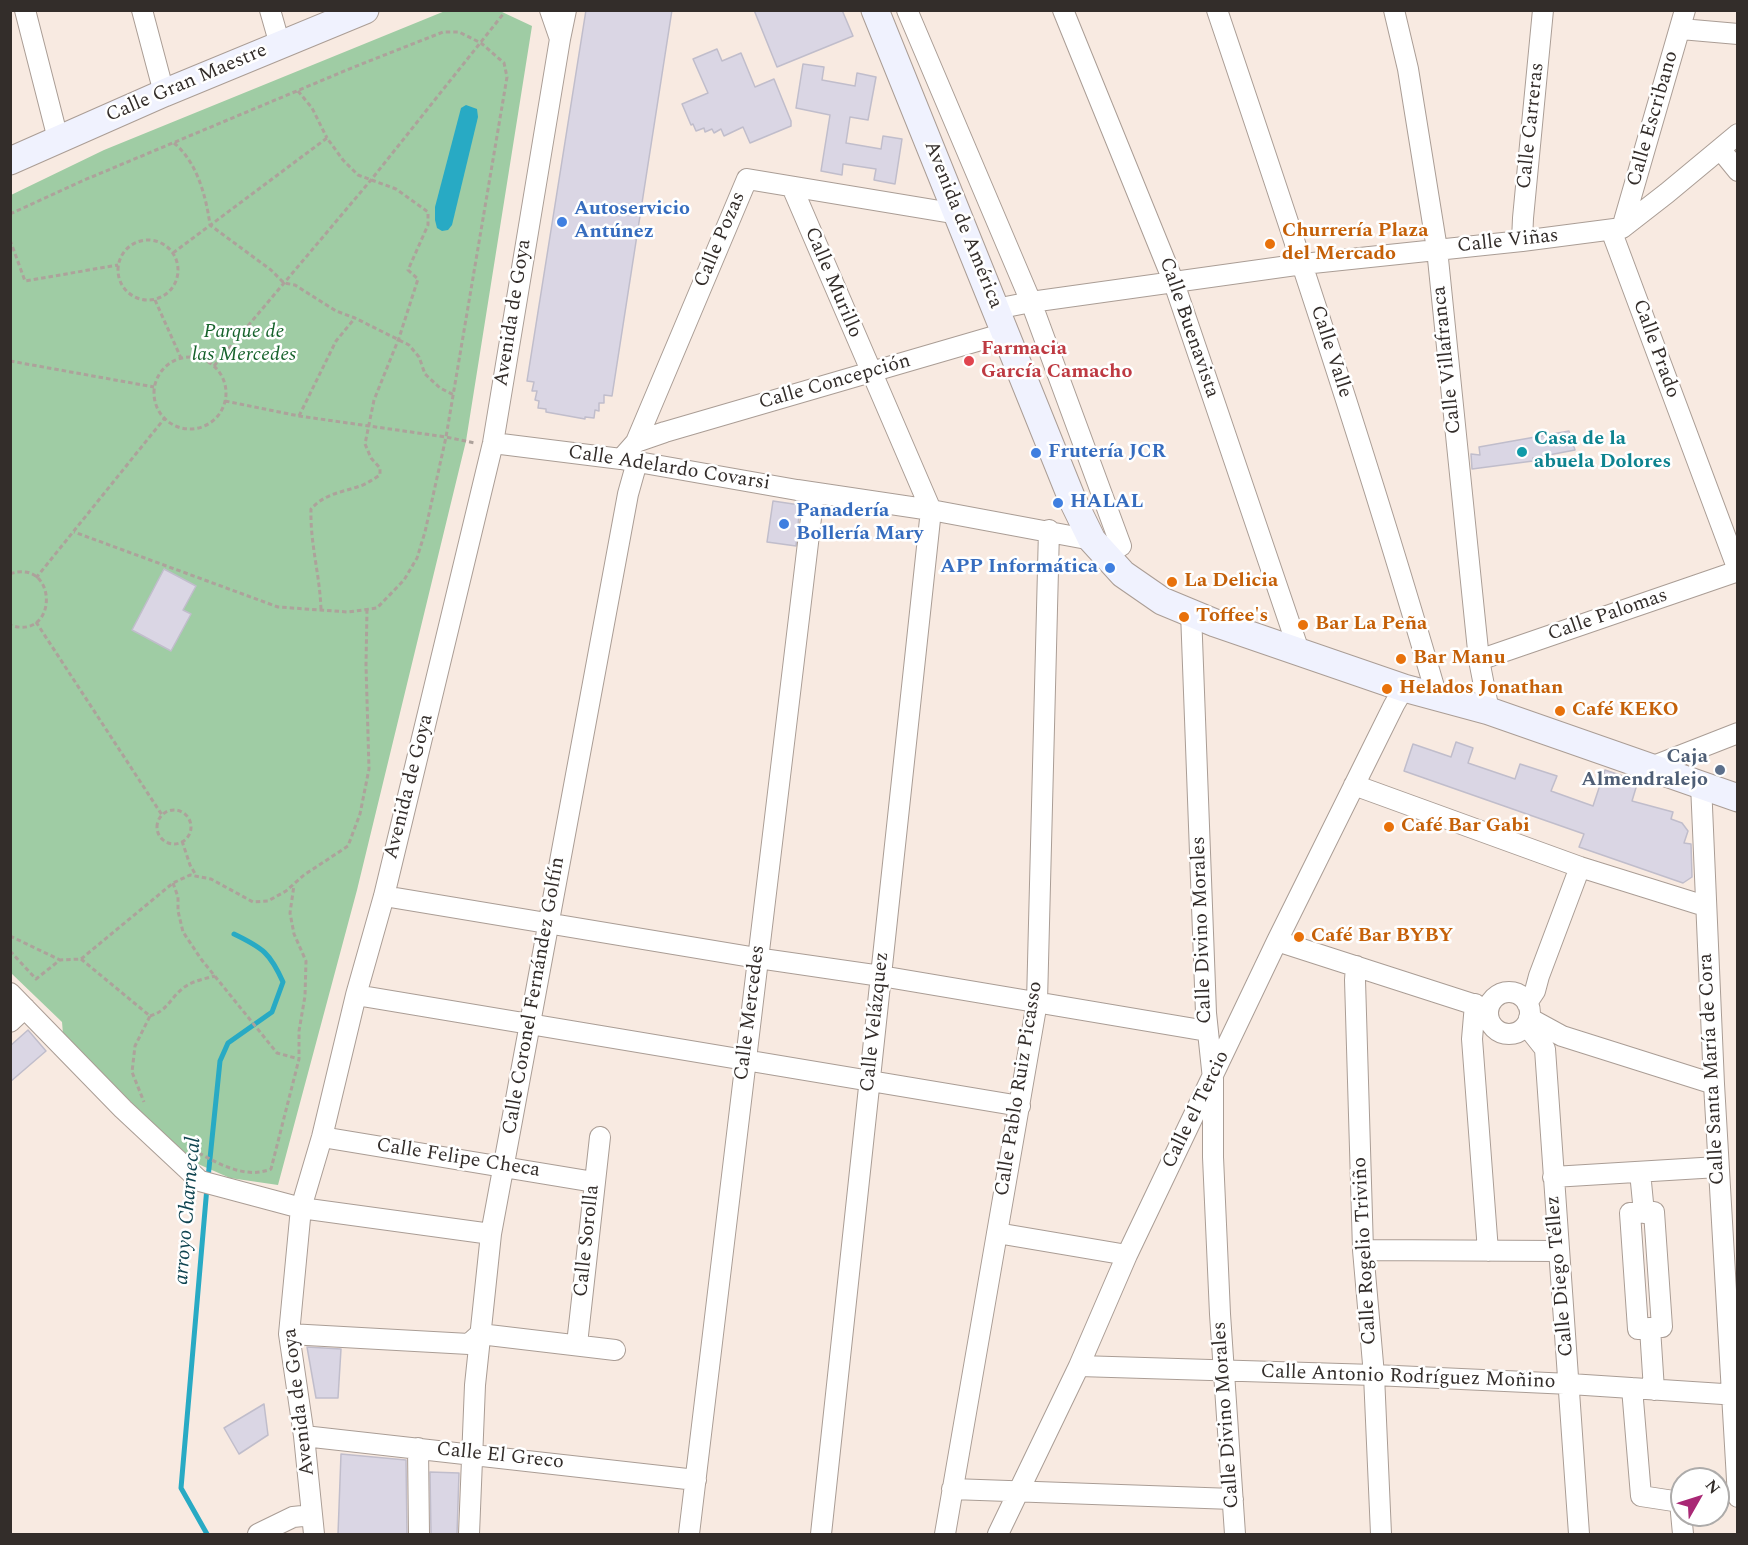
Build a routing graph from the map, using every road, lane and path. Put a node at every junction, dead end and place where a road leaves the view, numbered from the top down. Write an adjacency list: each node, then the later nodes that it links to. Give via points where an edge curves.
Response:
1 (25, 10): 23 (street)
2 (142, 10): 20 (street)
3 (270, 10): 18 (street)
4 (365, 10): 18 (street, Calle Gran Maestre)
5 (550, 10): 16 (street, Avenida de Goya)
6 (566, 10): 16 (street, Avenida de Goya)
7 (875, 10): 31 (street, Avenida de América)
8 (907, 10): 43 (street, Avenida de América)
9 (1063, 10): 41 (street, Calle Buenavista)
10 (1217, 10): 38 (street, Calle Valle)
11 (1394, 10): 36 (street, Calle Villafranca, via 1408,69)
12 (1543, 10): 35 (street, Calle Carreras)
13 (504, 13): 17 (path)
14 (1683, 20): 15 (street); 33 (street, Calle Escribano)
15 (1737, 34)
16 (560, 39): 60 (street, Avenida de Goya)
17 (482, 43): 19 (path, via 459,32 443,32); 28 (path); 52 (path, via 504,63 507,77)
18 (280, 45): 20 (street, Calle Gran Maestre)
19 (298, 91): 22 (path); 24 (path)
20 (164, 93): 23 (street, Calle Gran Maestre)
21 (1737, 134): 25 (street)
22 (327, 138): 28 (path, via 358,175); 32 (path)
23 (58, 139): 26 (street, Calle Gran Maestre)
24 (174, 142): 30 (path); 32 (path, via 190,162 205,196)
25 (1720, 149): 27 (street); 33 (street)
26 (10, 161)
27 (1737, 171)
28 (370, 180): 40 (path); 46 (path, via 396,189 428,212 429,225 408,270 418,279)
29 (792, 187): 31 (street, Calle Pozas); 50 (street, Calle Murillo); 59 (street, Calle Pozas, via 747,179)
30 (10, 214)
31 (958, 214): 45 (street, Avenida de América)
32 (210, 225): 37 (path); 40 (path)
33 (1617, 229): 35 (street, Calle Viñas); 69 (street, Calle Prado)
34 (10, 240): 39 (path, via 25,281)
35 (1522, 241): 36 (street, Calle Viñas)
36 (1437, 249): 38 (street, Calle Viñas); 78 (street, Calle Villafranca)
37 (173, 253): 39 (path, via 154,240 134,242 121,256); 42 (path, via 178,279 173,289)
38 (1303, 264): 41 (street, Calle Viñas); 80 (street, Calle Valle)
39 (118, 266): 42 (path, via 121,284 127,292)
40 (284, 283): 44 (path, via 295,285 336,311); 49 (path)
41 (1174, 283): 43 (street, Calle Viñas); 77 (street, Calle Buenavista)
42 (155, 300): 47 (path)
43 (1030, 302): 45 (street, Calle Viñas); 68 (street, Avenida de América)
44 (356, 318): 46 (path); 54 (path, via 336,341)
45 (1000, 321): 50 (street, Calle Concepción); 67 (street, Avenida de América)
46 (399, 338): 52 (path, via 419,357 426,374); 56 (path, via 374,400)
47 (181, 358): 49 (path, via 193,357); 51 (path, via 160,372)
48 (10, 361): 51 (path)
49 (214, 366): 53 (path, via 226,386)
50 (871, 373): 57 (street, Calle Concepción); 64 (street, Calle Murillo)
51 (154, 387): 55 (path, via 153,396)
52 (454, 395): 58 (path)
53 (225, 401): 54 (path); 55 (path, via 218,418 198,429 186,430)
54 (299, 416): 56 (path)
55 (164, 419): 66 (path)
56 (369, 426): 58 (path); 73 (path, via 365,444 380,468 380,475 318,500 311,509 311,544)
57 (665, 432): 59 (street, Calle Concepción); 62 (street, via 657,440 655,450)
58 (446, 437): 60 (path); 72 (path, via 417,558 404,580 377,608)
59 (636, 442): 61 (street, Calle Pozas)
60 (493, 445): 61 (street, Calle Adelardo Covarsi); 93 (street, Avenida de Goya)
61 (629, 461): 62 (street, Calle Adelardo Covarsi); 95 (street, Calle Coronel Fernández Golfín, via 628,494)
62 (662, 467): 63 (street, Calle Adelardo Covarsi)
63 (814, 492): 64 (street, Calle Adelardo Covarsi); 99 (street, Calle Mercedes)
64 (931, 510): 65 (street, Calle Adelardo Covarsi); 104 (street, Calle Velázquez)
65 (1049, 530): 67 (street, Calle Adelardo Covarsi); 107 (street, Calle Pablo Ruiz Picasso)
66 (74, 532): 71 (path); 73 (path, via 278,607)
67 (1092, 540): 74 (street, Avenida de América, via 1123,574 1143,589)
68 (1121, 546)
69 (1737, 571): 78 (street, Calle Palomas)
70 (10, 574): 71 (path, via 24,572)
71 (36, 578): 75 (path, via 45,587 48,604)
72 (367, 609): 73 (path); 92 (path, via 369,769 360,814 348,846)
73 (321, 610)
74 (1191, 612): 77 (street, Avenida de América); 114 (street, Calle Divino Morales)
75 (36, 622): 76 (path, via 24,627); 87 (path)
76 (10, 625)
77 (1299, 651): 79 (street, Avenida de América)
78 (1479, 660): 81 (street, Calle Villafranca)
79 (1404, 688): 80 (street, Avenida de América); 85 (street, Calle el Tercio)
80 (1437, 697): 81 (street, Avenida de América)
81 (1489, 711): 83 (street, Avenida de América)
82 (1737, 733): 83 (street)
83 (1651, 767): 84 (street, Avenida de América)
84 (1701, 784): 86 (street, Avenida de América); 94 (street, Calle Santa María de Cora)
85 (1354, 785): 89 (street); 97 (street, Calle el Tercio)
86 (1737, 798)
87 (162, 815): 88 (path, via 157,829 162,838 171,843); 88 (path, via 177,810 186,816 190,832)
88 (182, 841): 90 (path)
89 (1580, 867): 94 (street); 110 (street)
90 (197, 877): 91 (path, via 190,875); 92 (path, via 212,879 253,902 268,901)
91 (173, 883): 100 (path); 103 (path, via 183,932)
92 (294, 885): 116 (path, via 290,913 306,961)
93 (384, 896): 95 (street); 106 (street, Avenida de Goya)
94 (1705, 906): 120 (street, Calle Santa María de Cora)
95 (548, 922): 99 (street); 113 (street, Calle Coronel Fernández Golfín)
96 (10, 936): 101 (path)
97 (1277, 941): 102 (street); 118 (street, Calle el Tercio)
98 (10, 951): 101 (path, via 36,979)
99 (757, 958): 104 (street); 117 (street, Calle Mercedes)
100 (81, 959): 101 (path); 111 (path)
101 (60, 960)
102 (1356, 966): 109 (street); 134 (street, Calle Rogelio Triviño)
103 (215, 976): 111 (path, via 184,987 161,1013); 116 (path, via 277,1053)
104 (881, 976): 107 (street); 119 (street, Calle Velázquez)
105 (10, 993): 108 (street)
106 (356, 995): 113 (street); 123 (street, Avenida de Goya)
107 (1037, 1002): 114 (street); 122 (street, Calle Pablo Ruiz Picasso)
108 (25, 1008): 112 (street); 131 (street, via 123,1109 200,1180)
109 (1485, 1013): 110 (street, via 1497,1030 1513,1034 1520,1031); 110 (street, via 1491,1001 1506,992 1514,993); 115 (street); 115 (street)
110 (1527, 1015): 120 (street, via 1562,1036); 129 (street, Calle Diego Téllez, via 1545,1049)
111 (150, 1016): 121 (path, via 135,1046 132,1072)
112 (10, 1022)
113 (531, 1023): 117 (street); 126 (street, Calle Coronel Fernández Golfín)
114 (1207, 1031): 118 (street, Calle Divino Morales)
115 (1472, 1039): 135 (street)
116 (299, 1059): 125 (path, via 271,1168 260,1173 223,1167)
117 (745, 1060): 119 (street); 152 (street, Calle Mercedes)
118 (1213, 1079): 137 (street, Calle el Tercio); 143 (street, Calle Divino Morales, via 1213,1157)
119 (870, 1081): 122 (street); 162 (street, Calle Velázquez)
120 (1714, 1084): 127 (street, Calle Santa María de Cora)
121 (145, 1104)
122 (1020, 1106): 132 (street, Calle Pablo Ruiz Picasso)
123 (322, 1137): 126 (street, Calle Felipe Checa); 131 (street, Avenida de Goya)
124 (600, 1137): 130 (street, Calle Sorolla)
125 (197, 1152)
126 (504, 1166): 130 (street, Calle Felipe Checa); 133 (street, Calle Coronel Fernández Golfín)
127 (1719, 1167): 128 (street); 148 (street, Calle Santa María de Cora)
128 (1640, 1172): 129 (street); 147 (street, via 1644,1213 1654,1212 1662,1327 1650,1328)
129 (1553, 1177): 136 (street, Calle Diego Téllez)
130 (594, 1182): 140 (street, Calle Sorolla)
131 (301, 1208): 133 (street); 138 (street, Avenida de Goya)
132 (997, 1233): 137 (street); 153 (street, Calle Pablo Ruiz Picasso)
133 (491, 1234): 139 (street, Calle Coronel Fernández Golfín)
134 (1363, 1250): 135 (street); 144 (street, Calle Rogelio Triviño)
135 (1488, 1251): 136 (street)
136 (1558, 1251): 145 (street, Calle Diego Téllez)
137 (1127, 1256): 142 (street, Calle el Tercio)
138 (289, 1334): 139 (street, via 469,1344); 149 (street, Avenida de Goya)
139 (480, 1334): 140 (street); 151 (street, Calle Coronel Fernández Golfín)
140 (577, 1344): 141 (street)
141 (615, 1350)
142 (1079, 1366): 143 (street, Calle Antonio Rodríguez Moñino); 154 (street, Calle el Tercio)
143 (1225, 1372): 144 (street, Calle Antonio Rodríguez Moñino); 156 (street, Calle Divino Morales)
144 (1374, 1375): 145 (street, Calle Antonio Rodríguez Moñino); 166 (street, Calle Rogelio Triviño)
145 (1570, 1384): 146 (street, Calle Antonio Rodríguez Moñino); 167 (street, Calle Diego Téllez)
146 (1632, 1388): 147 (street, Calle Antonio Rodríguez Moñino); 168 (street, via 1641,1496 1680,1502)
147 (1654, 1390): 148 (street, Calle Antonio Rodríguez Moñino)
148 (1734, 1395): 155 (street, Calle Santa María de Cora)
149 (304, 1436): 150 (street, Calle El Greco); 157 (street, Avenida de Goya)
150 (418, 1448): 151 (street, Calle El Greco); 159 (street)
151 (472, 1454): 152 (street, Calle El Greco); 160 (street, Calle Coronel Fernández Golfín)
152 (696, 1480): 161 (street, Calle Mercedes)
153 (952, 1489): 154 (street); 163 (street, Calle Pablo Ruiz Picasso)
154 (1019, 1492): 156 (street); 164 (street, Calle el Tercio)
155 (1737, 1497)
156 (1233, 1500): 165 (street, Calle Divino Morales)
157 (313, 1525): 158 (street, via 293,1517)
158 (258, 1534)
159 (419, 1534)
160 (469, 1534)
161 (688, 1534)
162 (821, 1534)
163 (945, 1534)
164 (998, 1534)
165 (1235, 1534)
166 (1381, 1534)
167 (1579, 1534)
168 (1683, 1534)

